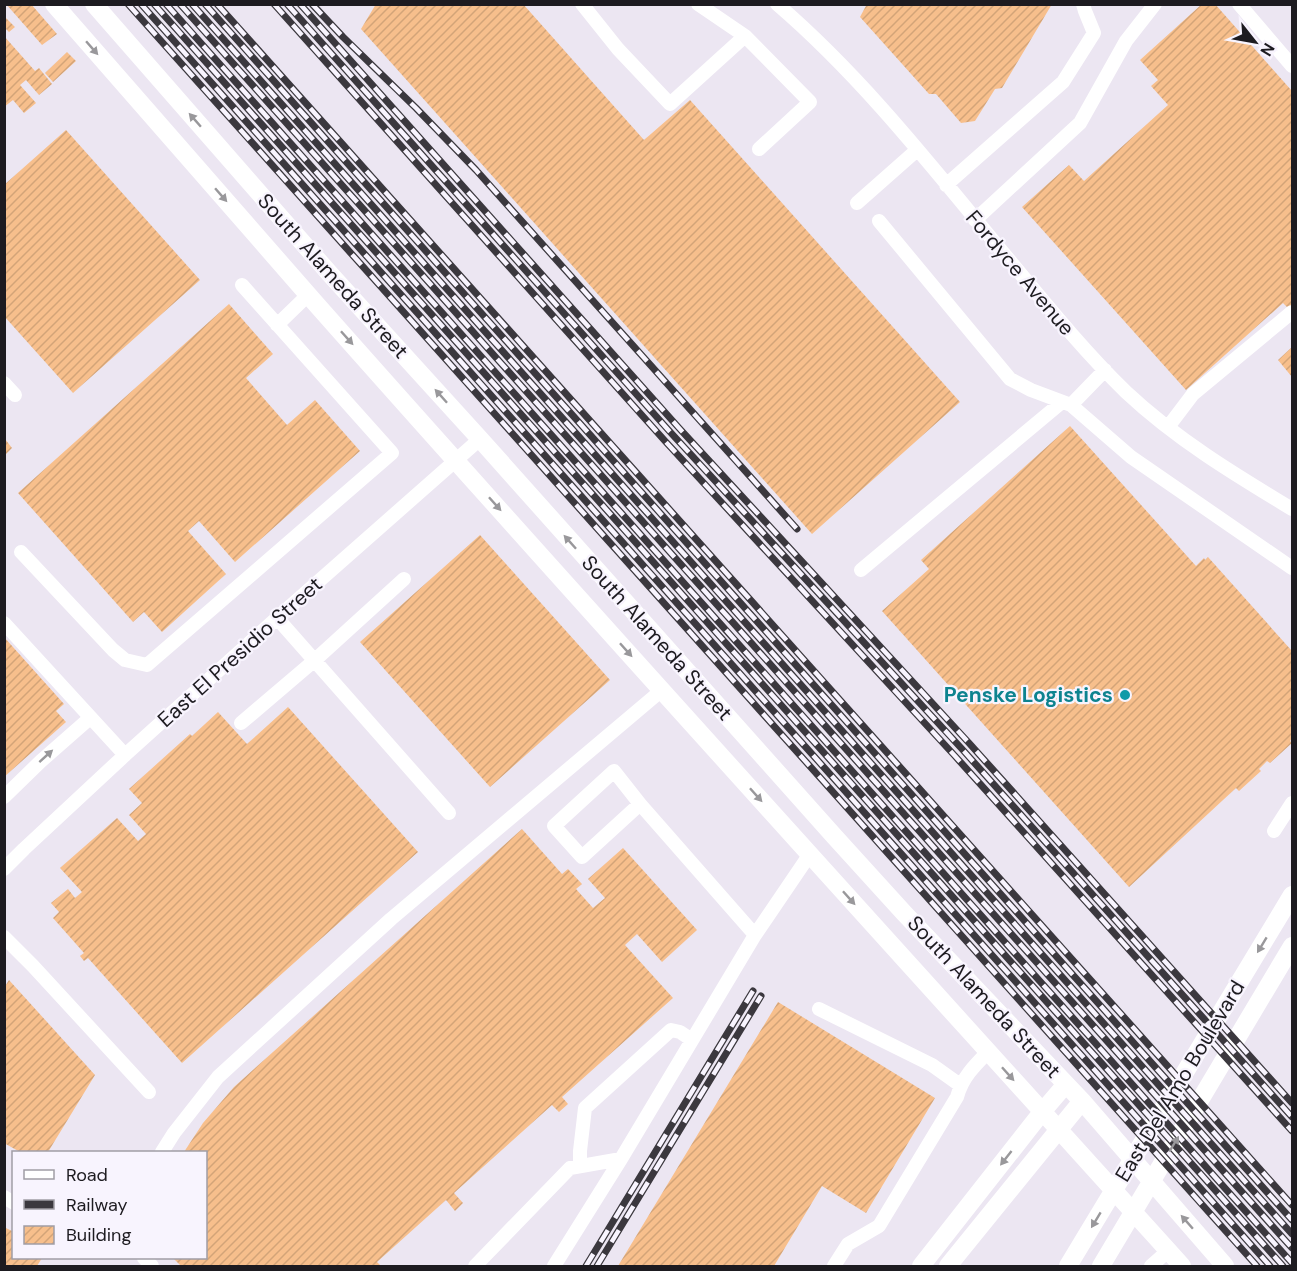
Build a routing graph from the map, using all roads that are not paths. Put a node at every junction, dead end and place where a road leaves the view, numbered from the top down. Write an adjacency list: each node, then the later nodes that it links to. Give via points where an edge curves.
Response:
1 (54, 4): 19 (main road, South Alameda Street, one-way to 19)
2 (94, 4): 17 (main road, South Alameda Street, one-way to 2)
3 (698, 4): 9 (street)
4 (777, 4): 12 (street, Fordyce Avenue, via 834,57)
5 (1083, 4): 13 (street, via 1094,33 1063,82)
6 (1155, 4): 15 (street, via 1126,41 1080,123)
7 (1239, 4): 10 (street)
8 (585, 6): 9 (street, via 618,49 670,104)
9 (745, 36): 11 (street, via 810,102)
10 (1293, 66)
11 (759, 149)
12 (917, 150): 13 (street, Fordyce Avenue); 14 (street)
13 (946, 185): 15 (street, Fordyce Avenue)
14 (857, 203)
15 (975, 220): 22 (street, Fordyce Avenue)
16 (879, 221): 25 (street, via 1010,379)
17 (330, 274): 19 (main road); 27 (main road, South Alameda Street, one-way to 17)
18 (242, 285): 21 (street)
19 (308, 295): 21 (street); 28 (main road, South Alameda Street, one-way to 28)
20 (1293, 312): 26 (street, via 1193,394)
21 (277, 324): 30 (street, via 392,453 147,665 125,660 112,650)
22 (1105, 370): 25 (street); 26 (street, Fordyce Avenue)
23 (4, 383): 24 (street)
24 (15, 395)
25 (1066, 404): 31 (street, via 1131,457); 32 (street)
26 (1168, 427): 29 (street, Fordyce Avenue)
27 (480, 440): 28 (street, East El Presidio Street); 46 (main road, South Alameda Street, one-way to 27)
28 (456, 461): 34 (street, East El Presidio Street); 37 (main road, South Alameda Street, one-way to 37)
29 (1293, 509)
30 (21, 552)
31 (1293, 568)
32 (861, 570)
33 (404, 579): 36 (street)
34 (277, 618): 36 (street); 40 (street, East El Presidio Street)
35 (4, 623): 38 (street)
36 (315, 660): 39 (street); 44 (street)
37 (662, 690): 47 (main road, South Alameda Street, one-way to 47); 63 (street, via 391,919 218,1077)
38 (90, 718): 40 (street); 41 (street, one-way to 38)
39 (241, 723)
40 (125, 755): 48 (street, East El Presidio Street)
41 (4, 797)
42 (1293, 803): 45 (street)
43 (640, 804): 43 (street, via 582,857 554,826 614,771); 51 (street)
44 (449, 813)
45 (1274, 831)
46 (834, 836): 47 (main road); 57 (main road, South Alameda Street)
47 (810, 854): 51 (street); 56 (main road, South Alameda Street, one-way to 56)
48 (4, 869)
49 (1293, 895): 72 (main road, East Del Amo Boulevard, one-way to 72)
50 (1293, 934): 53 (street)
51 (755, 935): 55 (street)
52 (6, 941): 59 (street)
53 (1286, 951): 73 (main road, East Del Amo Boulevard, one-way to 53)
54 (819, 1009): 58 (street, via 932,1065)
55 (692, 1040): 64 (street); 65 (street, via 671,1030 585,1108)
56 (988, 1052): 58 (street); 61 (main road, South Alameda Street, one-way to 61)
57 (1066, 1084): 60 (main road, South Alameda Street); 61 (main road)
58 (960, 1086): 69 (street, via 879,1226 848,1244)
59 (149, 1092)
60 (1082, 1101): 62 (main road); 76 (main road, South Alameda Street, one-way to 60)
61 (1042, 1112): 62 (main road, South Alameda Street); 70 (main road, one-way to 70)
62 (1058, 1130): 66 (main road, South Alameda Street); 71 (main road)
63 (163, 1151)
64 (621, 1159): 65 (street); 68 (street)
65 (580, 1166): 67 (street, via 570,1168)
66 (1168, 1251): 74 (street); 75 (main road, South Alameda Street)
67 (475, 1266)
68 (554, 1266)
69 (834, 1266)
70 (921, 1266)
71 (948, 1266)
72 (1068, 1266)
73 (1101, 1266)
74 (1152, 1266)
75 (1182, 1266)
76 (1225, 1266)

